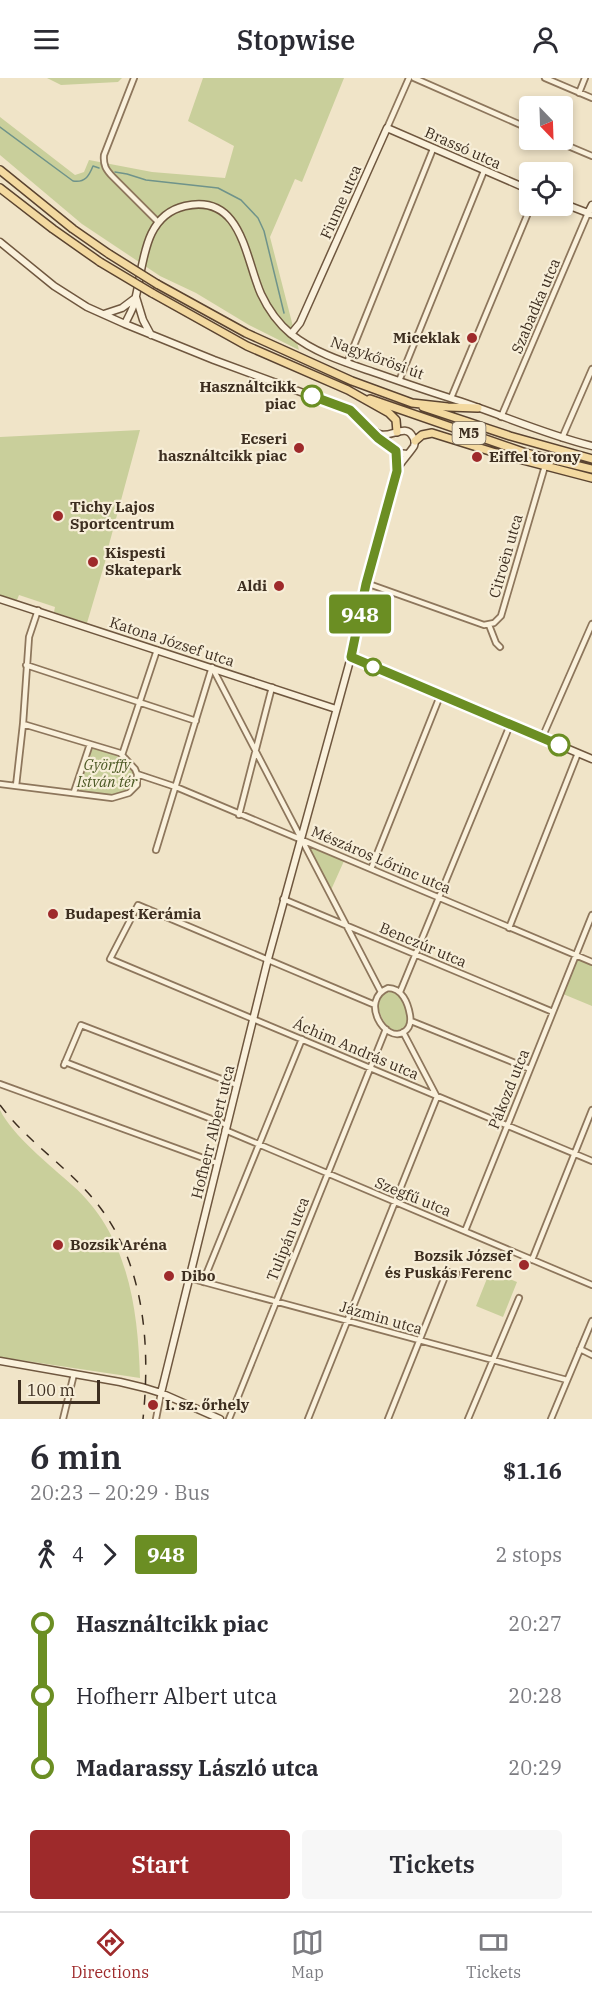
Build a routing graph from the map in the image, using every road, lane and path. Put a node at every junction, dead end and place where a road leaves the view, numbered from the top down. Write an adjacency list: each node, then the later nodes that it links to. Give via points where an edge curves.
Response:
1 (134, 78): 21 (street, via 104,155 104,165)
2 (409, 78): 9 (street, Fiume utca)
3 (414, 78): 8 (street)
4 (545, 78): 6 (street)
5 (585, 78): 6 (street)
6 (579, 93): 7 (street)
7 (592, 98)
8 (519, 124)
9 (387, 128): 11 (street, Brassó utca); 26 (street, Fiume utca, via 300,323)
10 (573, 148): 12 (street)
11 (433, 149): 14 (street, Brassó utca); 28 (street)
12 (592, 156)
13 (0, 170): 33 (main road, M5, bridge, via 73,230 224,322 280,350)
14 (484, 171): 15 (street, Brassó utca); 30 (street)
15 (519, 185)
16 (0, 188): 31 (main road, M5, bridge, via 100,262 152,293 247,346)
17 (592, 205): 19 (street, Szabadka utca)
18 (573, 207): 19 (street)
19 (590, 214): 35 (street, Szabadka utca)
20 (527, 216): 32 (street)
21 (158, 222): 23 (street, via 148,241); 26 (street, Nagykőrösi út, via 172,211 193,205 210,206 227,216 242,235 264,301)
22 (0, 242): 24 (street, via 54,286)
23 (136, 297): 24 (street); 25 (street); 27 (street)
24 (103, 315): 25 (street)
25 (125, 324): 27 (street)
26 (291, 334): 28 (street, Nagykőrösi út)
27 (152, 336): 36 (street, via 344,408)
28 (347, 363): 30 (street, Nagykőrösi út)
29 (592, 369): 38 (street)
30 (399, 381): 32 (street, Nagykőrösi út)
31 (348, 390): 37 (main road, via 392,415 397,423); 46 (main road, M5, via 526,453)
32 (451, 398): 34 (street, Nagykőrösi út)
33 (412, 403): 34 (main road); 43 (main road, Nagykőrösi út / M5)
34 (478, 408): 35 (street, Nagykőrösi út)
35 (501, 417): 38 (street, Nagykőrösi út)
36 (368, 427): 37 (street, via 381,435); 41 (street)
37 (396, 432): 39 (street, via 409,432); 41 (street, via 391,441)
38 (562, 438): 40 (street, Nagykőrösi út)
39 (415, 441): 42 (street); 44 (main road, via 432,433)
40 (592, 446)
41 (394, 450): 42 (street); 45 (street, Hofherr Albert utca)
42 (407, 454): 45 (street, Hofherr Albert utca)
43 (592, 459)
44 (545, 466): 47 (main road); 52 (street, Citroën utca, via 501,616)
45 (397, 469): 48 (street, Hofherr Albert utca)
46 (592, 469)
47 (592, 478)
48 (366, 584): 52 (street); 55 (street, Hofherr Albert utca)
49 (0, 599): 50 (street, Katona József utca)
50 (38, 610): 54 (street, Katona József utca); 56 (street, via 29,637)
51 (592, 624): 65 (street)
52 (489, 625): 53 (street)
53 (500, 647)
54 (157, 650): 57 (street, Katona József utca); 60 (street)
55 (351, 657): 59 (street); 61 (street, Hofherr Albert utca)
56 (26, 665): 60 (street); 63 (street)
57 (212, 667): 58 (street, Katona József utca); 62 (street); 67 (street)
58 (272, 687): 61 (street, Katona József utca); 67 (street)
59 (440, 696): 64 (street); 79 (street)
60 (139, 701): 62 (street); 69 (street)
61 (336, 709): 77 (street, Hofherr Albert utca)
62 (196, 721): 74 (street)
63 (23, 724): 66 (street); 73 (street)
64 (510, 725): 65 (street); 80 (street)
65 (542, 738): 68 (street)
66 (90, 744): 69 (street); 75 (street)
67 (255, 752): 76 (street); 77 (street)
68 (578, 753): 70 (street); 84 (street)
69 (122, 755): 71 (street)
70 (592, 759)
71 (137, 774): 74 (street, Mészáros Lőrinc utca); 75 (street, via 136,788 121,797)
72 (0, 784): 73 (street)
73 (16, 786): 75 (street)
74 (176, 787): 76 (street, Mészáros Lőrinc utca); 78 (street)
75 (74, 792)
76 (239, 815): 77 (street, Mészáros Lőrinc utca)
77 (300, 838): 79 (street, Mészáros Lőrinc utca); 81 (street, Hofherr Albert utca); 83 (street)
78 (156, 850)
79 (371, 868): 80 (street, Mészáros Lőrinc utca)
80 (440, 898): 84 (street, Mészáros Lőrinc utca); 85 (street)
81 (283, 899): 83 (street, Benczúr utca); 87 (street, Hofherr Albert utca)
82 (592, 915): 86 (street, Pákozd utca)
83 (346, 926): 85 (street, Benczúr utca); 89 (street)
84 (509, 928): 86 (street, Mészáros Lőrinc utca)
85 (416, 954): 90 (street); 92 (street, Benczúr utca)
86 (575, 955): 88 (street, Mészáros Lőrinc utca); 92 (street, Pákozd utca)
87 (268, 959): 91 (street); 93 (street, Hofherr Albert utca); 93 (street, Áchim András utca, via 138,905 110,959)
88 (592, 962)
89 (381, 992): 90 (street, via 392,988); 91 (street)
90 (400, 992): 94 (street)
91 (375, 1005): 95 (street)
92 (553, 1012): 99 (street, Pákozd utca)
93 (253, 1019): 97 (street, Áchim András utca); 101 (street, Hofherr Albert utca)
94 (411, 1021): 96 (street); 99 (street)
95 (386, 1029): 96 (street, via 393,1034); 98 (street, Tulipán utca)
96 (403, 1032): 102 (street)
97 (302, 1039): 98 (street, Áchim András utca); 106 (street)
98 (371, 1068): 102 (street, Áchim András utca); 110 (street, Tulipán utca)
99 (530, 1069): 104 (street, Pákozd utca)
100 (0, 1084): 109 (street)
101 (237, 1085): 105 (street, Hofherr Albert utca); 105 (street, Szegfű utca, via 81,1025 65,1063)
102 (437, 1097): 104 (street, Áchim András utca); 111 (street)
103 (592, 1110): 107 (street)
104 (507, 1126): 107 (street, Áchim András utca); 112 (street, Pákozd utca)
105 (226, 1128): 106 (street, Szegfű utca); 109 (street, Hofherr Albert utca)
106 (259, 1145): 110 (street, Szegfű utca); 116 (street)
107 (575, 1154): 108 (street, Áchim András utca); 113 (street)
108 (592, 1161)
109 (217, 1163): 115 (street, Hofherr Albert utca)
110 (327, 1174): 111 (street, Szegfű utca); 119 (street, Tulipán utca)
111 (395, 1204): 112 (street, Szegfű utca); 120 (street)
112 (465, 1231): 113 (street, Szegfű utca)
113 (532, 1260): 117 (street, Szegfű utca)
114 (457, 1274): 122 (street, via 447,1272)
115 (189, 1278): 116 (street, Jázmin utca); 129 (street, Hofherr Albert utca)
116 (203, 1282): 119 (street, Jázmin utca)
117 (592, 1285)
118 (519, 1298): 125 (street)
119 (276, 1301): 120 (street, Jázmin utca); 133 (street, Tulipán utca)
120 (348, 1321): 122 (street, Jázmin utca); 134 (street)
121 (592, 1322): 123 (street)
122 (420, 1341): 125 (street, Jázmin utca); 135 (street)
123 (580, 1349): 124 (street); 128 (street)
124 (592, 1355)
125 (492, 1360): 128 (street, Jázmin utca); 136 (street)
126 (0, 1361): 127 (street)
127 (74, 1374): 129 (street); 130 (street)
128 (567, 1380): 137 (street)
129 (161, 1393): 131 (street, Hofherr Albert utca); 132 (street)
130 (63, 1419)
131 (156, 1419)
132 (219, 1419)
133 (229, 1419)
134 (308, 1419)
135 (388, 1419)
136 (468, 1419)
137 (551, 1419)

